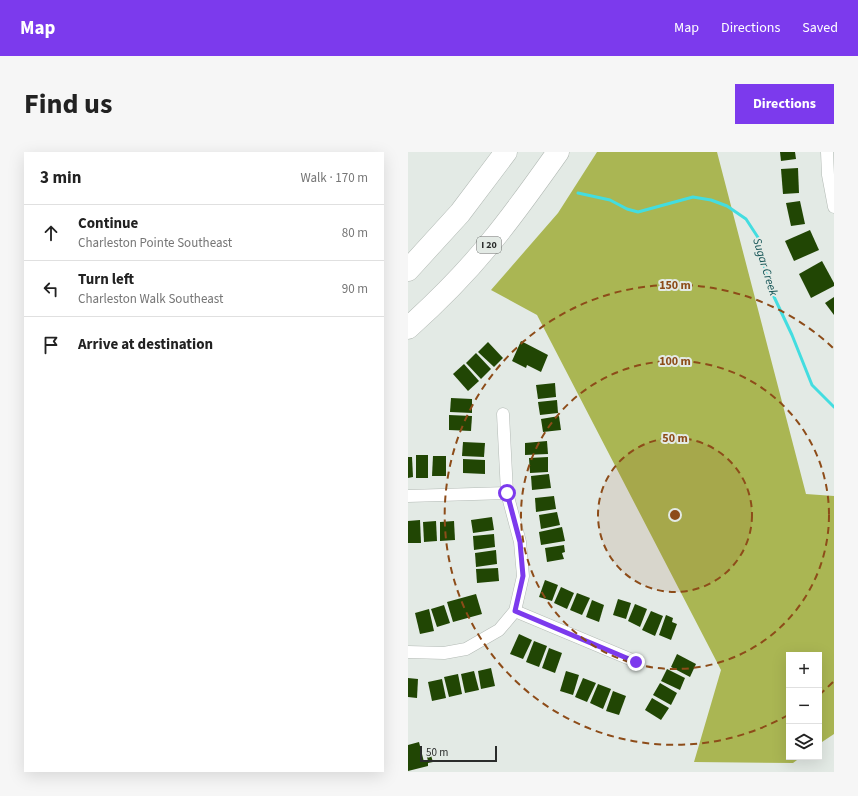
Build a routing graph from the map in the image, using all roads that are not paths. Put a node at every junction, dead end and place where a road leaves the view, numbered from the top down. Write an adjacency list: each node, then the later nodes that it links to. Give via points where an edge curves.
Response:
1 (506, 152): 5 (highway, via 460,213)
2 (558, 152): 6 (highway, I 20, via 490,244)
3 (827, 152): 4 (street)
4 (834, 207)
5 (408, 270)
6 (408, 328)
7 (503, 414): 8 (street)
8 (507, 493): 9 (street); 10 (street, via 520,542 523,576)
9 (408, 496)
10 (515, 611): 11 (street, via 499,630 466,649 444,653); 12 (street)
11 (408, 652)
12 (636, 662)

